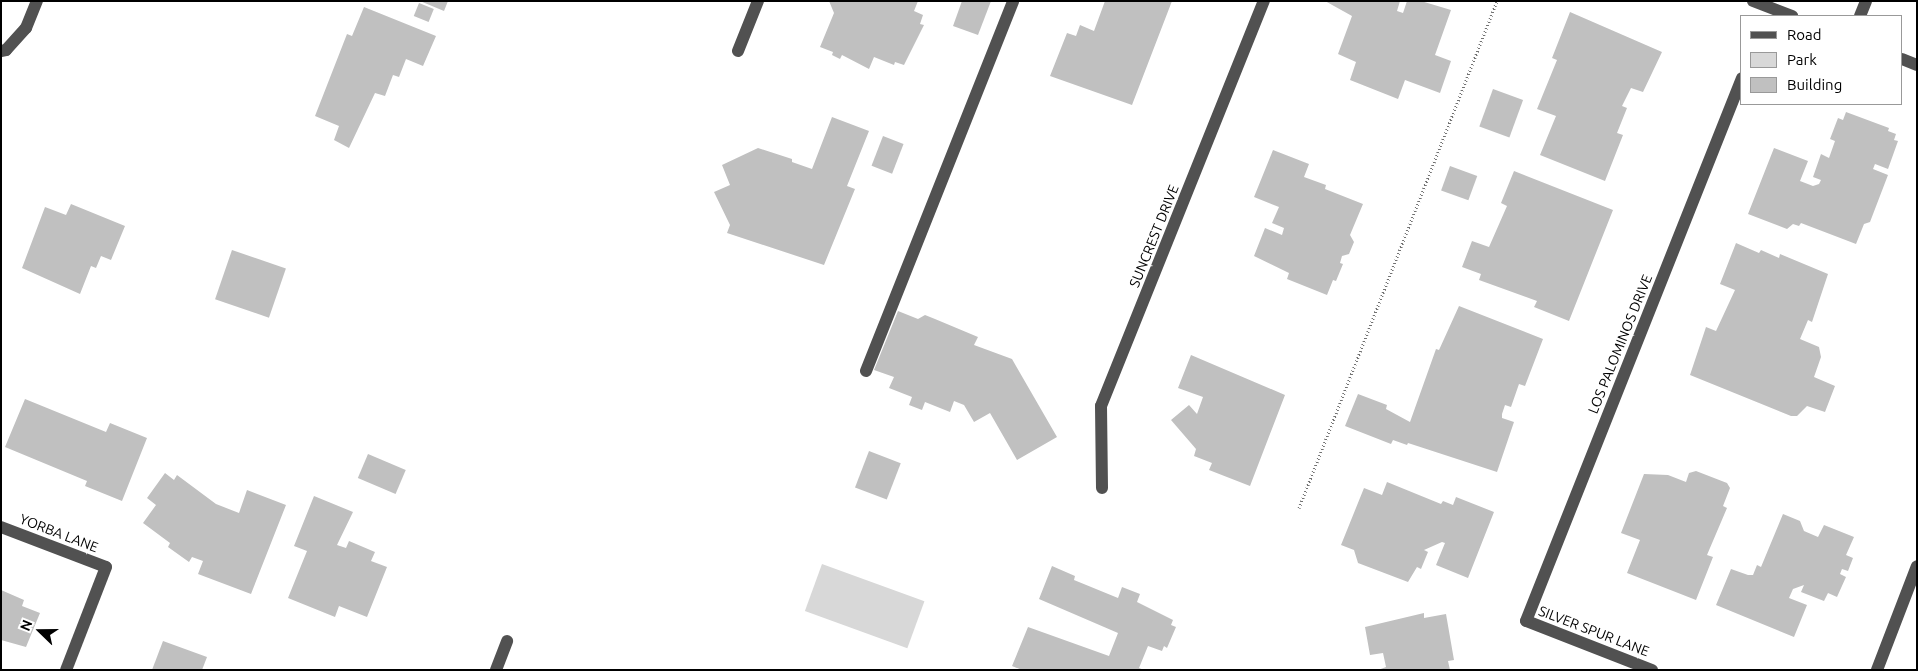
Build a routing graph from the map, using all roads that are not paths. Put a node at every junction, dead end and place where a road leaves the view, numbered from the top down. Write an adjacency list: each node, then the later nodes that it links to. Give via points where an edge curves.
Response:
1 (37, 1): 10 (street, via 26,28 6,50)
2 (758, 1): 11 (street)
3 (1013, 1): 15 (street)
4 (1264, 1): 16 (street, SUNCREST DRIVE, via 1101,406)
5 (1754, 1): 7 (street)
6 (1866, 1): 9 (street)
7 (1768, 12): 8 (street)
8 (1786, 15)
9 (1860, 15)
10 (1, 51)
11 (738, 51)
12 (1903, 60): 13 (street)
13 (1917, 65)
14 (1740, 83): 19 (street, LOS PALOMINOS DRIVE)
15 (866, 371)
16 (1102, 488)
17 (1, 527): 21 (street, YORBA LANE, via 106,567)
18 (1917, 566): 24 (street)
19 (1526, 621): 23 (street, SILVER SPUR LANE)
20 (507, 641): 22 (street)
21 (66, 670)
22 (496, 670)
23 (1652, 670)
24 (1877, 670)

